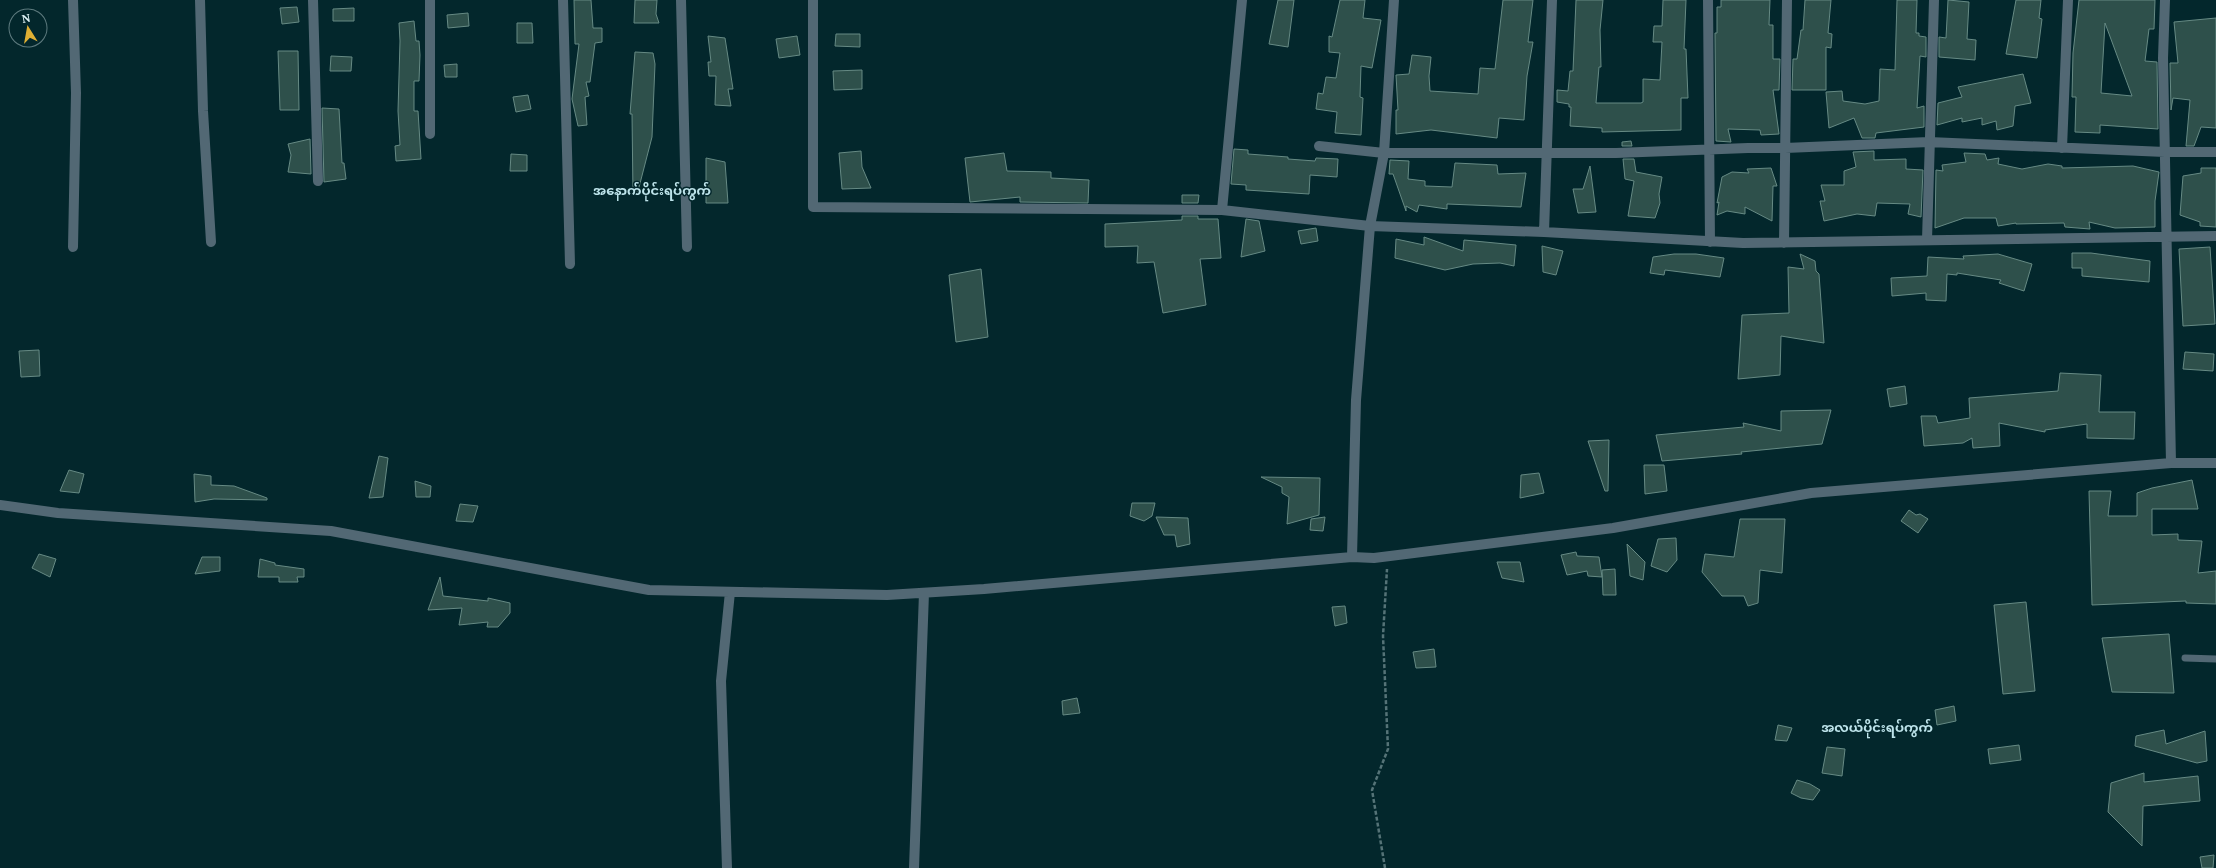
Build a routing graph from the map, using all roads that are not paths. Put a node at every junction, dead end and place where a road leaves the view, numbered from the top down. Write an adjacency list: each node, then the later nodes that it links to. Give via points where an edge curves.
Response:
1 (73, 0): 36 (street, via 76,93)
2 (200, 0): 33 (street, via 203,111)
3 (313, 0): 26 (street)
4 (430, 0): 16 (street)
5 (563, 0): 38 (street)
6 (681, 0): 37 (street)
7 (813, 0): 27 (street, via 813,207)
8 (1242, 0): 27 (street)
9 (1394, 0): 25 (street)
10 (1552, 0): 22 (street)
11 (1708, 0): 21 (street)
12 (1787, 0): 19 (street)
13 (1934, 0): 17 (street)
14 (2068, 0): 20 (street)
15 (2165, 0): 23 (street)
16 (430, 134)
17 (1929, 142): 19 (street); 20 (street); 32 (street)
18 (1319, 146): 25 (street)
19 (1785, 148): 21 (street); 35 (street)
20 (2062, 148): 23 (street)
21 (1710, 149): 22 (street); 34 (street)
22 (1547, 152): 25 (street); 29 (street)
23 (2165, 152): 24 (street); 30 (street)
24 (2216, 152)
25 (1384, 153): 28 (street)
26 (318, 181)
27 (1222, 210): 28 (street)
28 (1370, 226): 29 (street); 42 (street, via 1356,400)
29 (1544, 232): 34 (street)
30 (2167, 236): 31 (street); 32 (street); 39 (street)
31 (2216, 236)
32 (1927, 240): 35 (street)
33 (211, 242)
34 (1710, 242): 35 (street)
35 (1784, 243)
36 (72, 247)
37 (687, 247)
38 (570, 264)
39 (2171, 463): 40 (street); 42 (street, via 1811,493 1612,528 1385,557)
40 (2216, 463)
41 (0, 504): 43 (street, via 58,513 331,531 649,590)
42 (1352, 557): 44 (street)
43 (730, 592): 44 (street, via 887,596); 47 (street, via 721,681)
44 (924, 593): 48 (street)
45 (2185, 658): 46 (lane)
46 (2216, 658)
47 (727, 868)
48 (914, 868)

